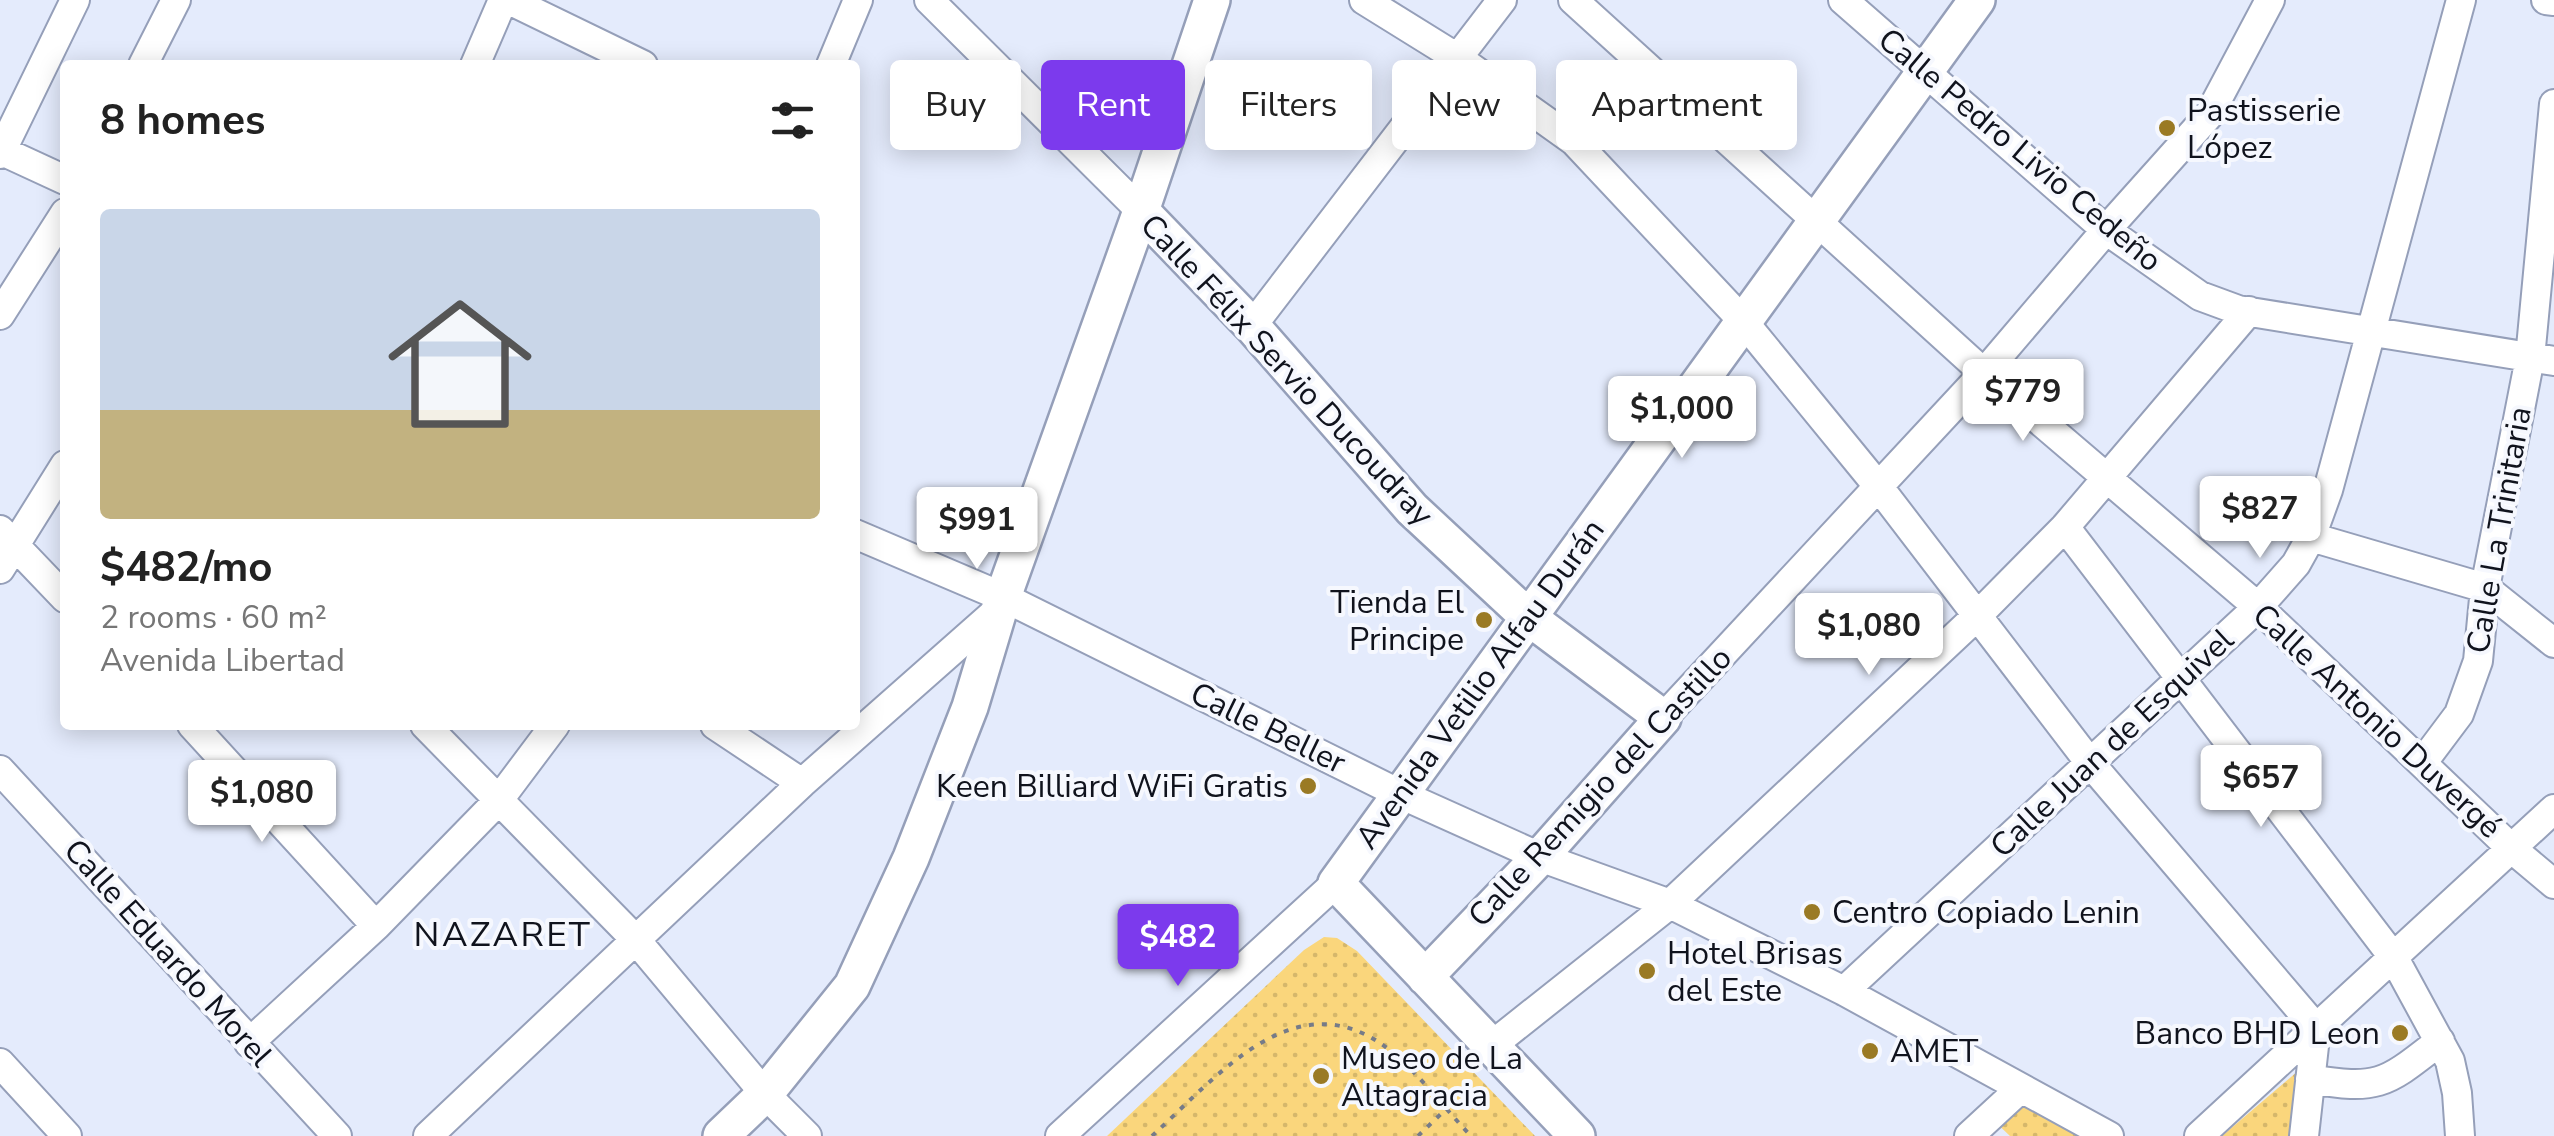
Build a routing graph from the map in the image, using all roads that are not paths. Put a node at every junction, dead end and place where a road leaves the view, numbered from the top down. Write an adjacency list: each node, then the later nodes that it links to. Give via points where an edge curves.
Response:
1 (75, 0): 25 (street)
2 (176, 0): 16 (street)
3 (506, 0): 17 (street); 18 (street)
4 (858, 0): 19 (street)
5 (929, 0): 27 (street, Calle Félix Servio Ducoudray)
6 (1212, 0): 27 (main road)
7 (1364, 0): 20 (street)
8 (1502, 0): 20 (street)
9 (1573, 0): 29 (street, Calle Antonio Duvergé)
10 (1842, 0): 21 (street, Calle Pedro Livio Cedeño)
11 (1976, 0): 21 (main road, Avenida Vetilio Alfau Durán)
12 (2270, 0): 30 (street, Calle Remigio del Castillo, via 2210,115)
13 (2461, 0): 35 (street, Calle Juan de Esquivel)
14 (2546, 0): 15 (street)
15 (2554, 1)
16 (146, 60)
17 (476, 60)
18 (632, 60)
19 (833, 60)
20 (1459, 60)
21 (1924, 70): 29 (main road, Avenida Vetilio Alfau Durán); 30 (street, Calle Pedro Livio Cedeño)
22 (2554, 104): 36 (street, Calle La Trinitaria)
23 (1536, 115): 33 (street, via 1574,142)
24 (1392, 146): 34 (street)
25 (1, 152): 26 (street)
26 (60, 178)
27 (1141, 212): 34 (main road, Calle Félix Servio Ducoudray); 47 (main road)
28 (60, 221): 32 (street)
29 (1818, 222): 33 (main road, Avenida Vetilio Alfau Durán); 37 (street, Calle Antonio Duvergé)
30 (2106, 230): 31 (street, Calle Pedro Livio Cedeño, via 2200,296); 37 (street, Calle Remigio del Castillo)
31 (2249, 311): 35 (street, Calle Pedro Livio Cedeño); 39 (street)
32 (0, 315)
33 (1743, 321): 40 (street); 50 (main road, Avenida Vetilio Alfau Durán)
34 (1252, 326): 50 (main road, Calle Félix Servio Ducoudray, via 1412,509)
35 (2372, 333): 36 (street, Calle Pedro Livio Cedeño); 43 (street, Calle Juan de Esquivel)
36 (2542, 360): 45 (street, Calle La Trinitaria)
37 (1984, 373): 39 (street, Calle Antonio Duvergé); 40 (street, Calle Remigio del Castillo)
38 (60, 473): 44 (street)
39 (2107, 479): 41 (street); 48 (street, Calle Antonio Duvergé)
40 (1878, 486): 49 (street); 53 (street, Calle Remigio del Castillo)
41 (2065, 527): 49 (street); 52 (street)
42 (860, 536): 47 (street, Calle Beller)
43 (2310, 537): 45 (street); 48 (street, Calle Juan de Esquivel)
44 (4, 548): 46 (street)
45 (2485, 588): 51 (street); 60 (street, Calle La Trinitaria, via 2478,661 2466,696)
46 (60, 594)
47 (1001, 603): 58 (street); 64 (street, Calle Beller); 84 (main road, via 970,706 911,858 852,986)
48 (2258, 607): 52 (street, Calle Juan de Esquivel); 60 (street, Calle Antonio Duvergé)
49 (1978, 616): 61 (street); 71 (street)
50 (1528, 618): 53 (main road, Calle Félix Servio Ducoudray); 64 (main road, Avenida Vetilio Alfau Durán)
51 (2554, 643)
52 (2182, 678): 61 (street, Calle Juan de Esquivel); 74 (street)
53 (1663, 718): 68 (main road, Calle Remigio del Castillo)
54 (197, 730): 72 (street)
55 (430, 730): 65 (street)
56 (552, 730): 65 (street)
57 (722, 730): 63 (street)
58 (860, 730)
59 (860, 730): 63 (street)
60 (2423, 762): 67 (street, Calle Antonio Duvergé)
61 (2090, 763): 76 (street, Calle Juan de Esquivel); 77 (street)
62 (0, 770): 79 (street, Calle Eduardo Morel)
63 (802, 782): 73 (street)
64 (1400, 794): 68 (street, Calle Beller); 69 (main road, Avenida Vetilio Alfau Durán)
65 (498, 801): 72 (street); 73 (street)
66 (2554, 809): 67 (street)
67 (2511, 848): 70 (street, Calle Antonio Duvergé); 74 (street)
68 (1540, 857): 71 (street, Calle Beller); 75 (main road, Calle Remigio del Castillo)
69 (1336, 884): 75 (main road); 90 (street)
70 (2554, 884)
71 (1670, 904): 76 (street, Calle Beller); 80 (street)
72 (376, 926): 79 (street)
73 (636, 940): 84 (street); 87 (street)
74 (2394, 958): 77 (street); 78 (street)
75 (1424, 976): 80 (main road)
76 (1844, 991): 83 (street, Calle Beller)
77 (2316, 1028): 82 (street); 94 (street)
78 (2440, 1040): 82 (street, via 2381,1082); 96 (street, via 2457,1093)
79 (250, 1043): 86 (street, Calle Eduardo Morel)
80 (1491, 1046): 91 (main road)
81 (0, 1063): 85 (street)
82 (2310, 1079): 95 (street)
83 (2020, 1088): 92 (street); 93 (street, Calle Beller)
84 (765, 1094): 88 (main road); 89 (street)
85 (67, 1136)
86 (337, 1136)
87 (428, 1136)
88 (720, 1136)
89 (806, 1136)
90 (1060, 1136)
91 (1577, 1136)
92 (1970, 1136)
93 (2109, 1136)
94 (2199, 1136)
95 (2304, 1136)
96 (2460, 1136)

